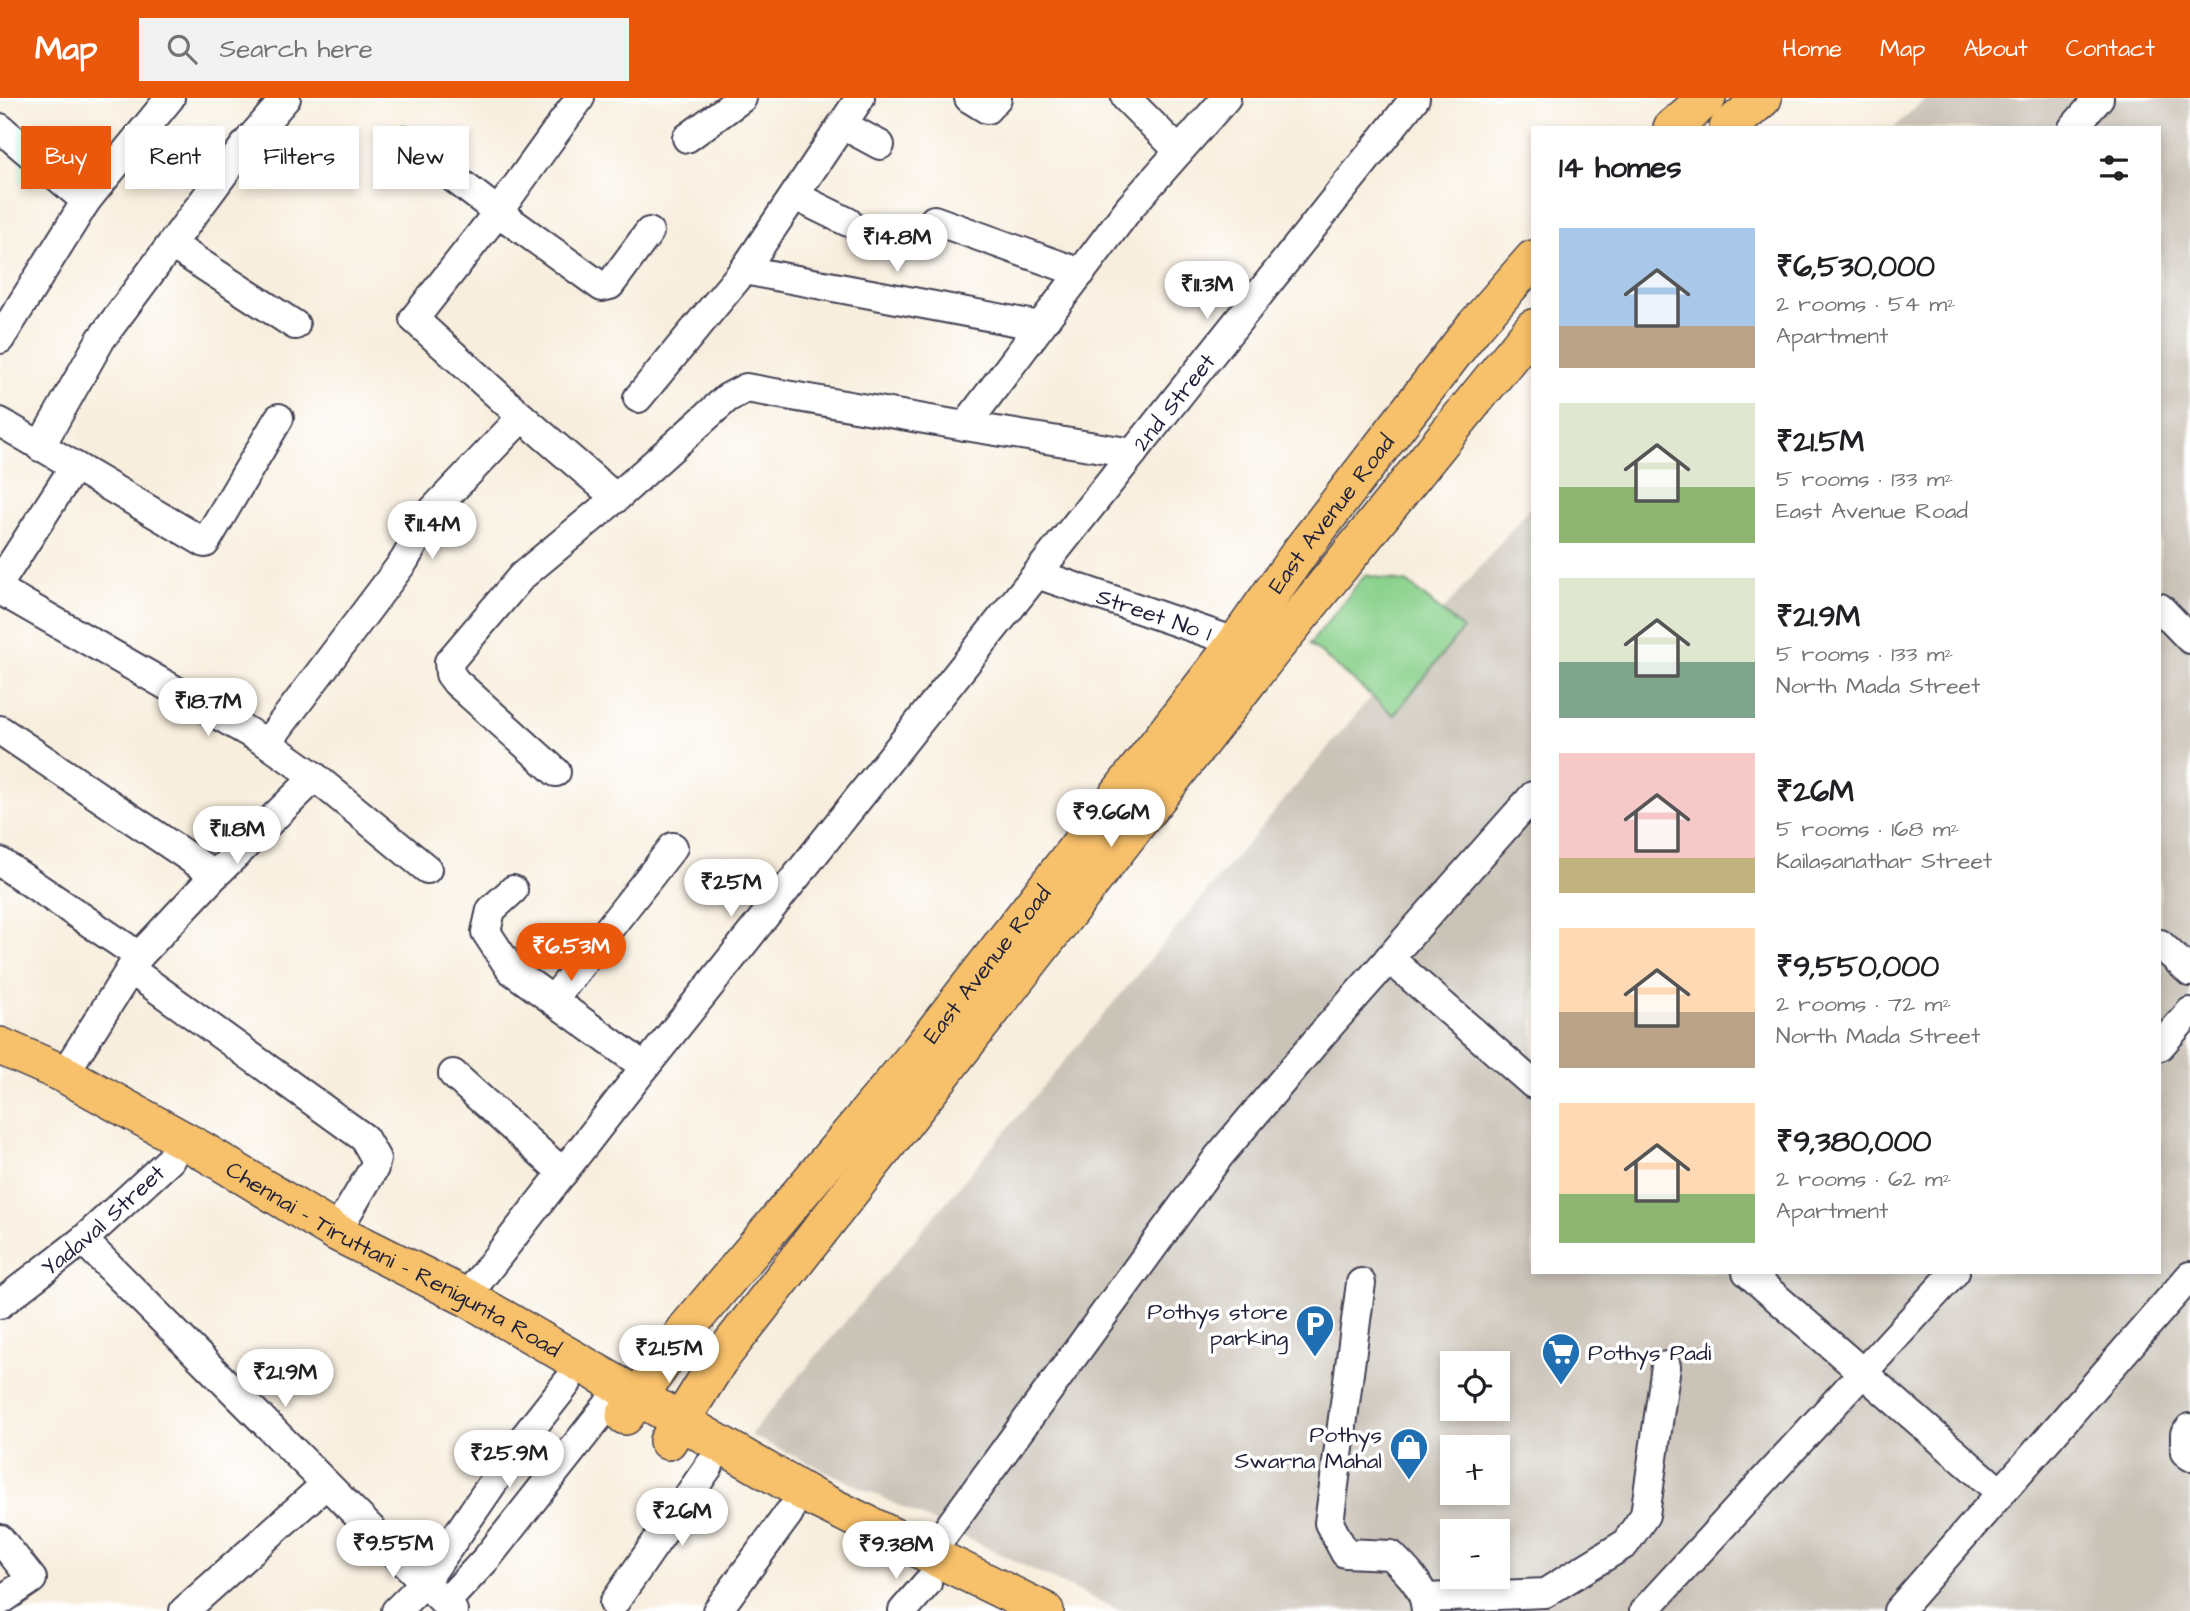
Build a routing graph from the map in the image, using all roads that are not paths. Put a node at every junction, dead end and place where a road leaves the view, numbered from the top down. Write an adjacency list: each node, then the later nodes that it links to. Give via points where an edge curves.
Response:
1 (170, 98): 24 (street)
2 (286, 98): 29 (street, via 245,145)
3 (580, 98): 25 (street)
4 (743, 98): 19 (street)
5 (860, 98): 14 (street)
6 (969, 98): 7 (street, via 988,109)
7 (997, 98)
8 (1126, 98): 21 (street)
9 (1226, 98): 21 (street)
10 (1415, 98): 43 (street, 2nd Street)
11 (1707, 98): 15 (main road)
12 (1763, 98): 16 (main road)
13 (2099, 98): 17 (street)
14 (842, 125): 20 (street); 23 (street)
15 (1674, 126)
16 (1730, 126)
17 (2075, 126)
18 (0, 128): 24 (street)
19 (687, 138)
20 (880, 145)
21 (1178, 151): 32 (street)
22 (468, 189): 25 (street)
23 (795, 196): 27 (street); 31 (street)
24 (86, 201): 36 (street)
25 (498, 212): 28 (street, via 602,287 610,285); 38 (street, via 414,319)
26 (934, 220): 32 (street)
27 (848, 222)
28 (649, 232)
29 (172, 245): 33 (street); 42 (street, via 102,339)
30 (1531, 261): 51 (main road, East Avenue Road, via 1448,360)
31 (744, 270): 34 (street); 37 (street)
32 (1081, 272): 34 (street)
33 (295, 325)
34 (1040, 326): 41 (street)
35 (1531, 330): 52 (main road, East Avenue Road)
36 (0, 339)
37 (638, 398)
38 (522, 417): 45 (street); 54 (street, via 433,509 404,561)
39 (279, 418): 44 (street, via 205,543)
40 (0, 422): 42 (street)
41 (965, 426): 43 (street); 45 (street, via 746,388 727,398)
42 (40, 447): 44 (street)
43 (1133, 453): 46 (street, 2nd Street)
44 (74, 467): 47 (street)
45 (617, 498): 55 (street, via 522,576 449,662 456,682)
46 (1037, 574): 51 (street, Street No 1); 71 (street, 2nd Street)
47 (0, 582)
48 (0, 590): 54 (street)
49 (2161, 609): 50 (street)
50 (2190, 639)
51 (1235, 644): 52 (street, Street No 1); 89 (main road, East Avenue Road, via 917,1054)
52 (1271, 652): 91 (main road, East Avenue Road, via 719,1360)
53 (0, 730): 61 (street)
54 (267, 743): 56 (street)
55 (556, 772)
56 (316, 776): 60 (street); 61 (street)
57 (1531, 798): 64 (street)
58 (673, 847): 67 (street)
59 (0, 862): 65 (street)
60 (427, 869)
61 (215, 875): 65 (street)
62 (513, 890): 67 (street, via 491,910 486,932 510,970)
63 (2161, 945): 66 (street)
64 (1389, 958): 75 (street); 98 (street, via 1219,1156)
65 (135, 963): 73 (street); 78 (street, via 364,1138 376,1159 374,1168)
66 (2190, 972)
67 (552, 1000): 71 (street)
68 (2190, 1012): 69 (street)
69 (2161, 1045)
70 (0, 1046): 73 (main road, Chennai - Tiruttani - Renigunta Road)
71 (645, 1067): 77 (street, 2nd Street)
72 (0, 1072): 76 (main road, Chennai - Tiruttani - Renigunta Road)
73 (64, 1074): 76 (main road, Chennai - Tiruttani - Renigunta Road)
74 (453, 1074): 77 (street)
75 (1531, 1082)
76 (175, 1149): 78 (main road, Chennai - Tiruttani - Renigunta Road); 79 (street, Yadaval Street); 88 (main road, Chennai - Tiruttani - Renigunta Road, via 326,1252 455,1317)
77 (563, 1173): 84 (street, 2nd Street)
78 (336, 1232): 84 (main road, Chennai - Tiruttani - Renigunta Road)
79 (83, 1240): 85 (street, Yadaval Street); 94 (street)
80 (1749, 1274): 87 (street)
81 (1953, 1274): 87 (street)
82 (2190, 1276): 95 (street)
83 (1361, 1283): 102 (street, via 1329,1523 1345,1553 1391,1555 1416,1581)
84 (466, 1297): 89 (main road, Chennai - Tiruttani - Renigunta Road)
85 (0, 1304)
86 (1666, 1366): 102 (street, via 1645,1515 1625,1544 1545,1593)
87 (1864, 1374): 95 (street); 110 (street)
88 (567, 1383): 89 (main road, Chennai - Tiruttani - Renigunta Road); 99 (street)
89 (623, 1407): 91 (main road, Chennai - Tiruttani - Renigunta Road); 103 (street)
90 (2190, 1428): 92 (street, via 2185,1434 2185,1452)
91 (674, 1431): 93 (main road, Chennai - Tiruttani - Renigunta Road); 98 (main road, Chennai - Tiruttani - Renigunta Road, via 812,1497)
92 (2190, 1457)
93 (709, 1466): 96 (main road, Chennai - Tiruttani - Renigunta Road); 101 (street)
94 (326, 1484): 99 (street); 104 (street)
95 (2001, 1493): 111 (street)
96 (789, 1513): 98 (main road, Chennai - Tiruttani - Renigunta Road); 106 (street)
97 (0, 1539): 100 (street, via 32,1579)
98 (928, 1569): 107 (street); 108 (main road, Chennai - Tiruttani - Renigunta Road); 109 (main road, Chennai - Tiruttani - Renigunta Road)
99 (424, 1583): 103 (street); 105 (street)
100 (0, 1601)
101 (614, 1603)
102 (1425, 1605)
103 (449, 1607)
104 (184, 1611)
105 (396, 1611)
106 (717, 1611)
107 (903, 1611)
108 (989, 1611)
109 (1045, 1611)
110 (1644, 1611)
111 (1898, 1611)

